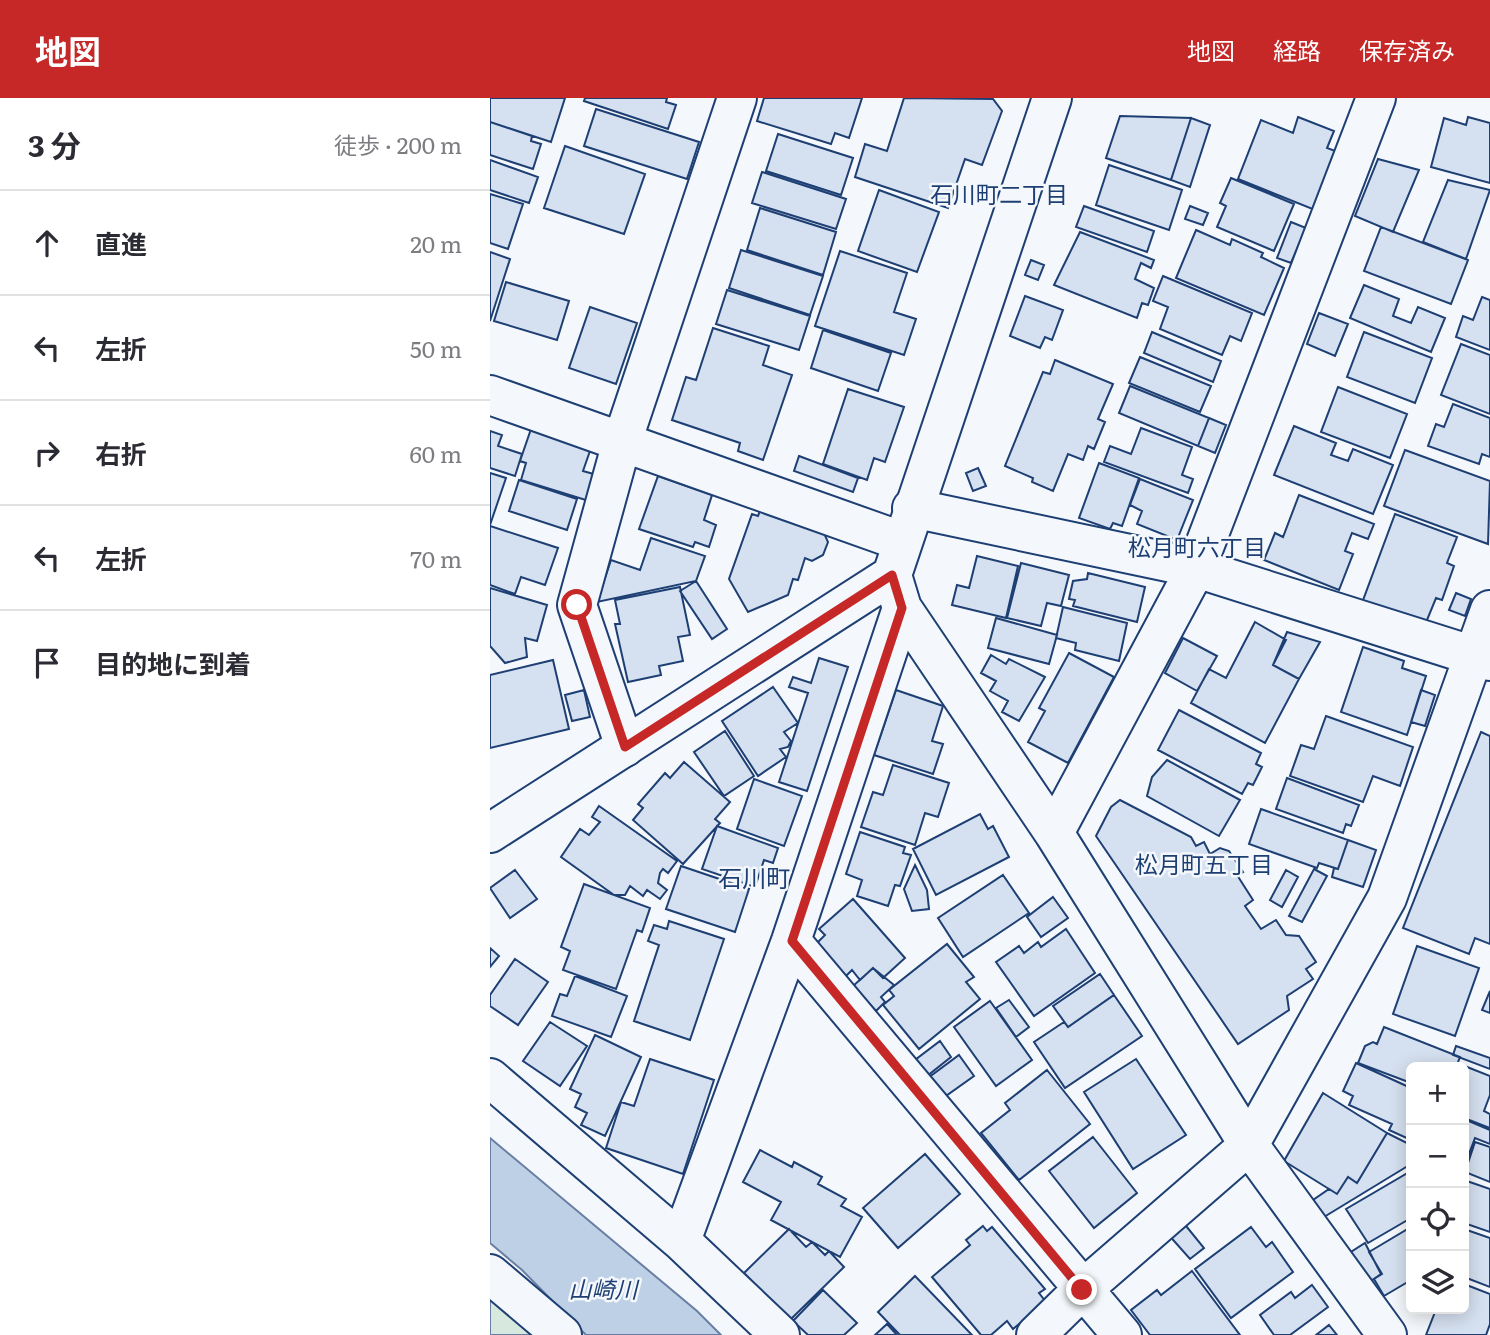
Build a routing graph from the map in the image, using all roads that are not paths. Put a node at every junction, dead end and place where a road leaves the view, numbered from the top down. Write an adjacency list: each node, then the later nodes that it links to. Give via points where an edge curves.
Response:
1 (737, 98): 5 (street)
2 (1052, 98): 6 (street)
3 (1376, 98): 7 (street)
4 (490, 396): 5 (street)
5 (622, 442): 6 (street); 10 (street, via 577,605)
6 (902, 558): 7 (street); 10 (street); 12 (street); 13 (street)
7 (1196, 568): 9 (street); 12 (street)
8 (1490, 610): 9 (street)
9 (1482, 658): 15 (street, via 1387,898)
10 (625, 747): 11 (street)
11 (490, 833)
12 (1054, 833): 15 (street)
13 (792, 941): 16 (street); 18 (street)
14 (490, 1078): 16 (street)
15 (1249, 1145): 18 (street); 23 (street)
16 (681, 1241): 20 (street)
17 (490, 1274): 19 (street)
18 (1082, 1290): 21 (street); 22 (street)
19 (562, 1335)
20 (780, 1335)
21 (1036, 1335)
22 (1122, 1335)
23 (1387, 1335)

